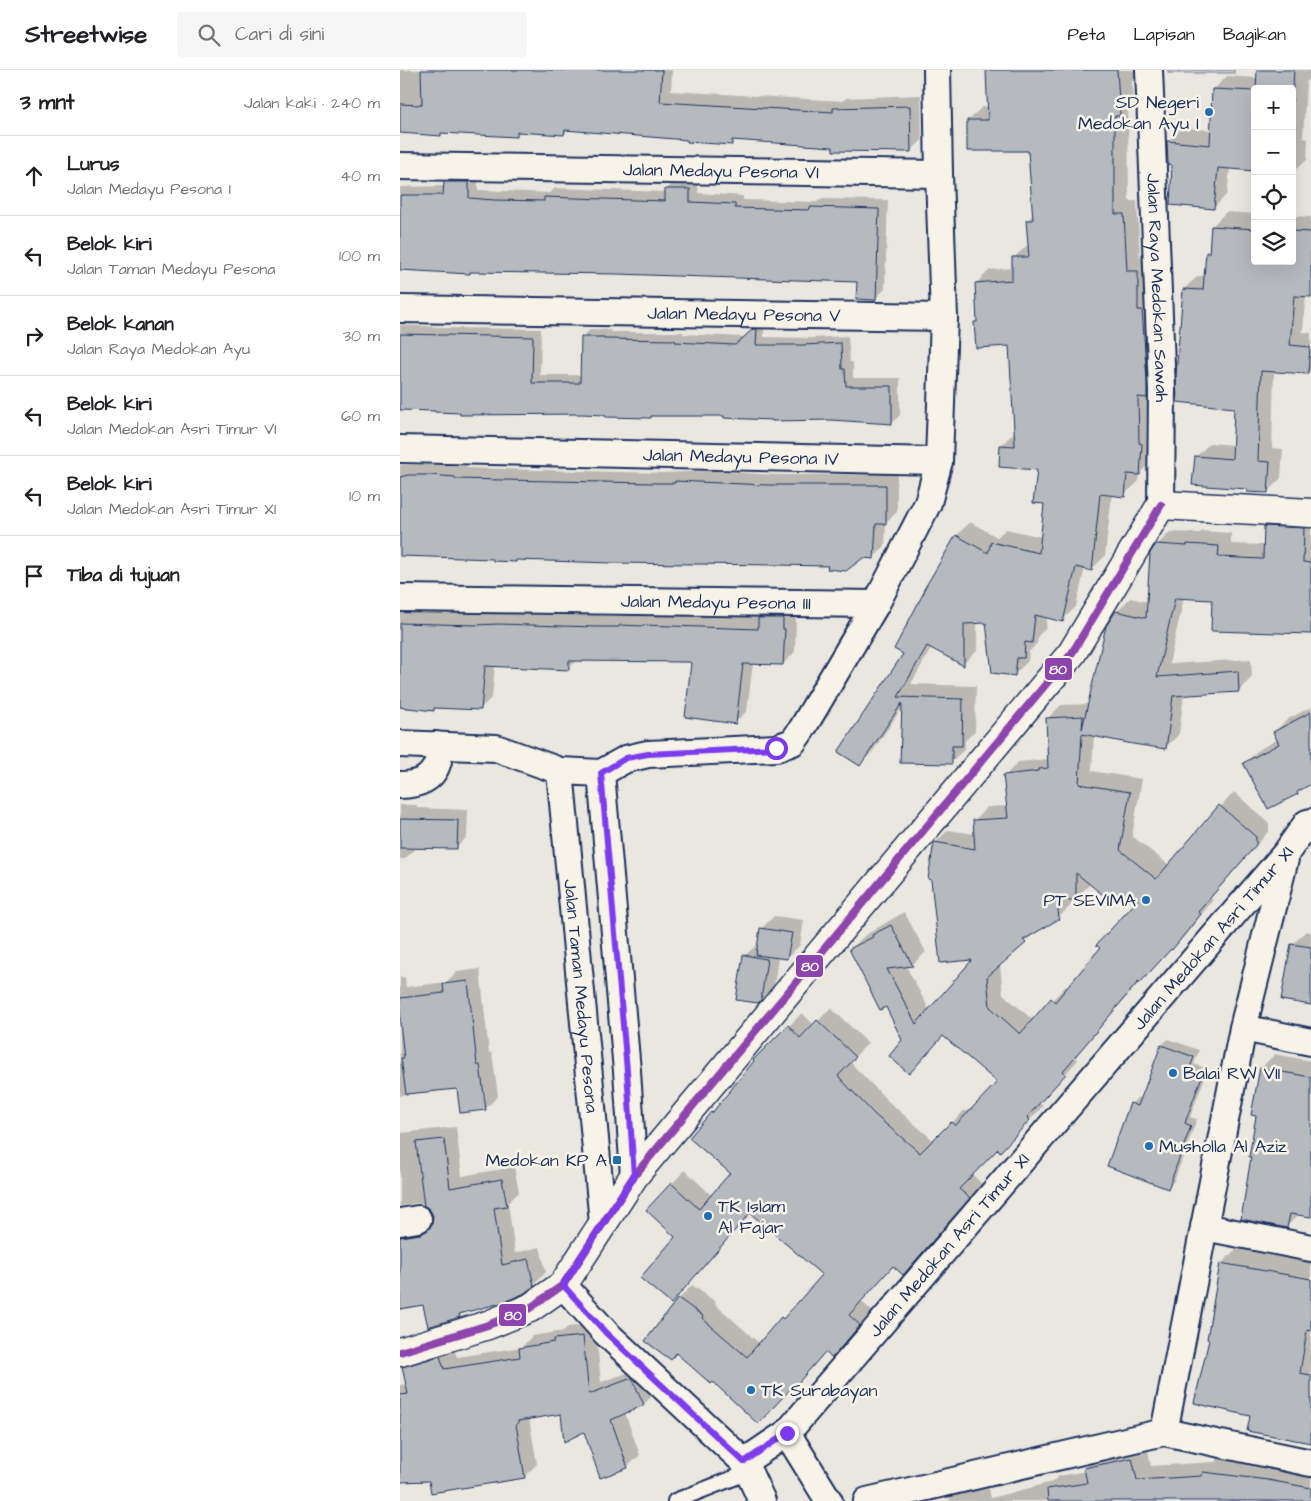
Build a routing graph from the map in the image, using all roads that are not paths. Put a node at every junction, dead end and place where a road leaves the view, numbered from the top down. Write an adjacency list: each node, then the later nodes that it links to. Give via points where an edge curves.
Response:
1 (937, 70): 4 (street)
2 (1149, 70): 9 (street, Jalan Raya Medokan Sawah, via 1162,390)
3 (400, 166): 4 (street, Jalan Medayu Pesona VI)
4 (939, 174): 6 (street)
5 (400, 309): 6 (street, Jalan Medayu Pesona V)
6 (944, 317): 8 (street)
7 (400, 449): 8 (street, Jalan Medayu Pesona IV)
8 (939, 461): 12 (street, via 928,503)
9 (1161, 505): 10 (street); 24 (street, via 1072,653)
10 (1311, 513)
11 (400, 598): 12 (street, Jalan Medayu Pesona III)
12 (876, 604): 16 (street, via 793,742 776,748 648,754 626,758)
13 (400, 744): 14 (street)
14 (436, 745): 15 (street, via 496,748); 17 (street, via 438,760 432,774 415,786)
15 (560, 771): 16 (street); 21 (street, Jalan Taman Medayu Pesona)
16 (601, 773): 20 (street, Jalan Taman Medayu Pesona)
17 (400, 785)
18 (1311, 822): 19 (street)
19 (1286, 853): 22 (street, Jalan Medokan Asri Timur XI); 31 (street, Jalan Medokan Asri Timur XI)
20 (608, 859): 21 (street); 24 (street, Jalan Taman Medayu Pesona)
21 (568, 860): 25 (street, Jalan Taman Medayu Pesona)
22 (1243, 1028): 23 (street); 26 (street, Jalan Medokan Asri Timur XI)
23 (1311, 1042)
24 (634, 1176): 25 (street)
25 (603, 1223): 28 (street)
26 (1204, 1227): 27 (street); 30 (street, Jalan Medokan Asri Timur XI)
27 (1311, 1248)
28 (563, 1285): 29 (street, via 530,1308 488,1325); 33 (street, via 606,1333)
29 (400, 1352)
30 (1164, 1432): 32 (street); 37 (street)
31 (787, 1433): 33 (street, Jalan Medokan Asri Timur XI); 36 (street)
32 (1311, 1463)
33 (747, 1467): 34 (lane); 35 (street)
34 (675, 1501)
35 (762, 1501)
36 (829, 1501)
37 (867, 1501)

